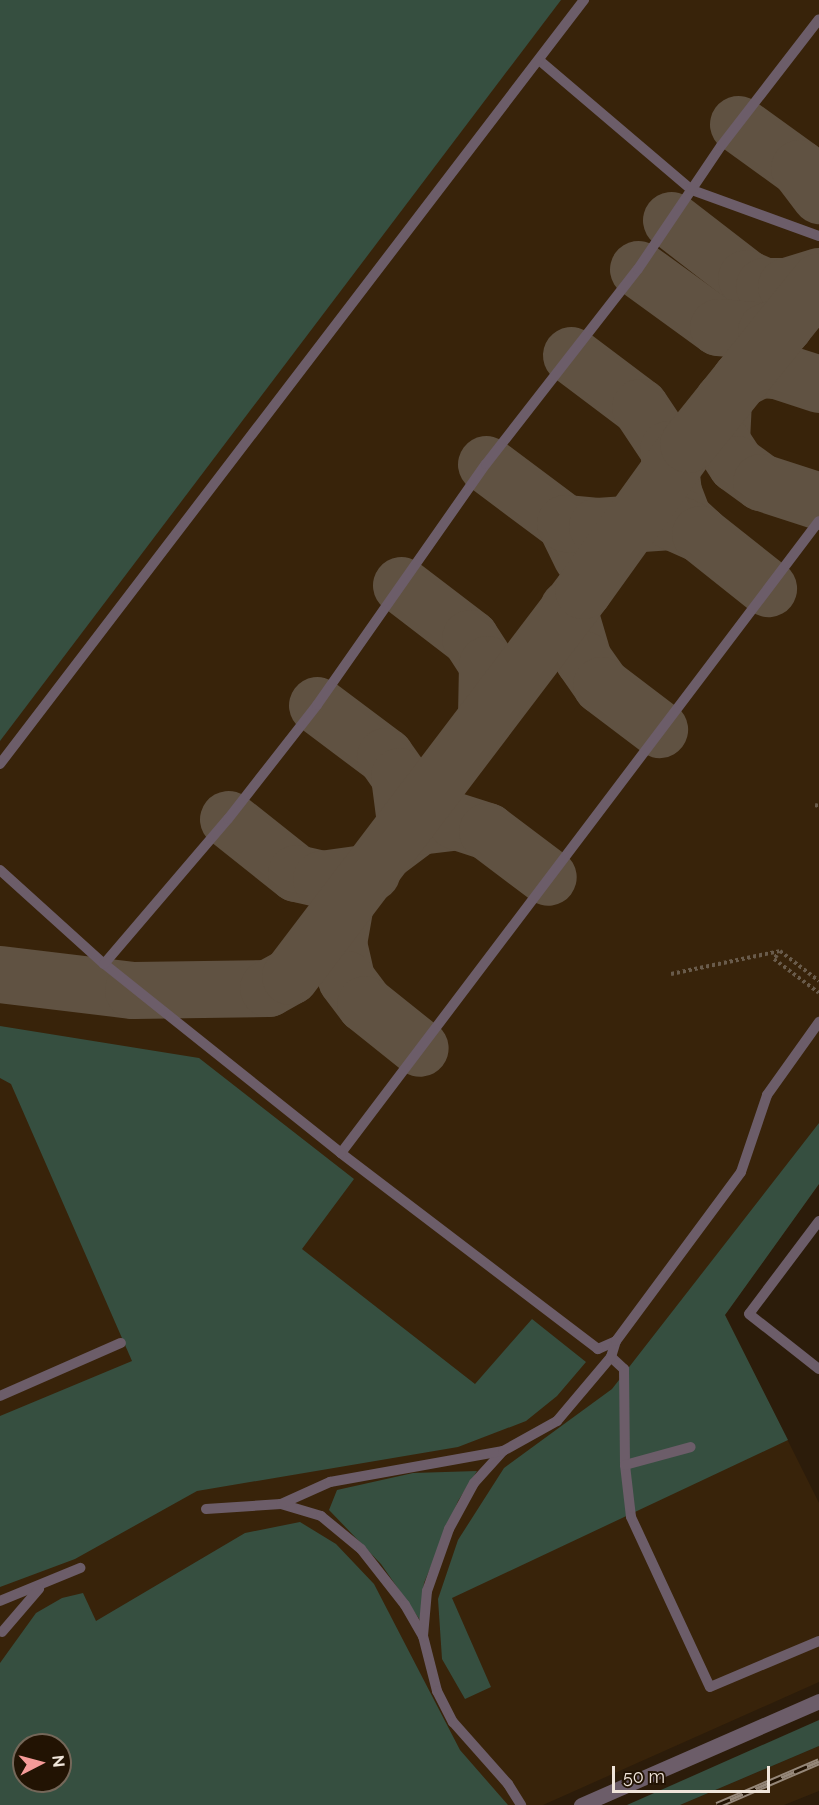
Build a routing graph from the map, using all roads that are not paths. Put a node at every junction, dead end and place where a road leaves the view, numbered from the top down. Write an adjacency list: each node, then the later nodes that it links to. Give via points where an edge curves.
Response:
1 (584, 0): 3 (lane)
2 (819, 19): 4 (lane)
3 (539, 60): 4 (lane); 7 (lane)
4 (692, 190): 5 (lane); 9 (lane, via 638,269 486,464 316,705 228,819)
5 (819, 236)
6 (819, 521): 11 (lane)
7 (0, 764)
8 (0, 870): 9 (lane)
9 (104, 964): 11 (lane)
10 (819, 1022): 13 (lane, via 767,1095 741,1172)
11 (341, 1153): 13 (lane, via 598,1349)
12 (819, 1221): 16 (lane, via 750,1314)
13 (616, 1341): 15 (lane)
14 (121, 1343): 17 (lane)
15 (611, 1357): 19 (lane, via 557,1421); 20 (lane, via 624,1369)
16 (819, 1369)
17 (0, 1396)
18 (691, 1447): 20 (lane)
19 (503, 1451): 21 (lane, via 330,1482); 27 (lane, via 474,1483 449,1529 427,1591)
20 (625, 1465): 28 (lane, via 631,1517 710,1687)
21 (281, 1504): 22 (lane); 27 (lane, via 321,1516 361,1549 405,1605)
22 (206, 1509)
23 (80, 1568): 24 (lane)
24 (40, 1588): 25 (lane); 26 (lane)
25 (0, 1601)
26 (1, 1633)
27 (423, 1636): 30 (lane, via 437,1691 453,1722 508,1784)
28 (819, 1641)
29 (819, 1701): 31 (street)
30 (521, 1805)
31 (581, 1805)

